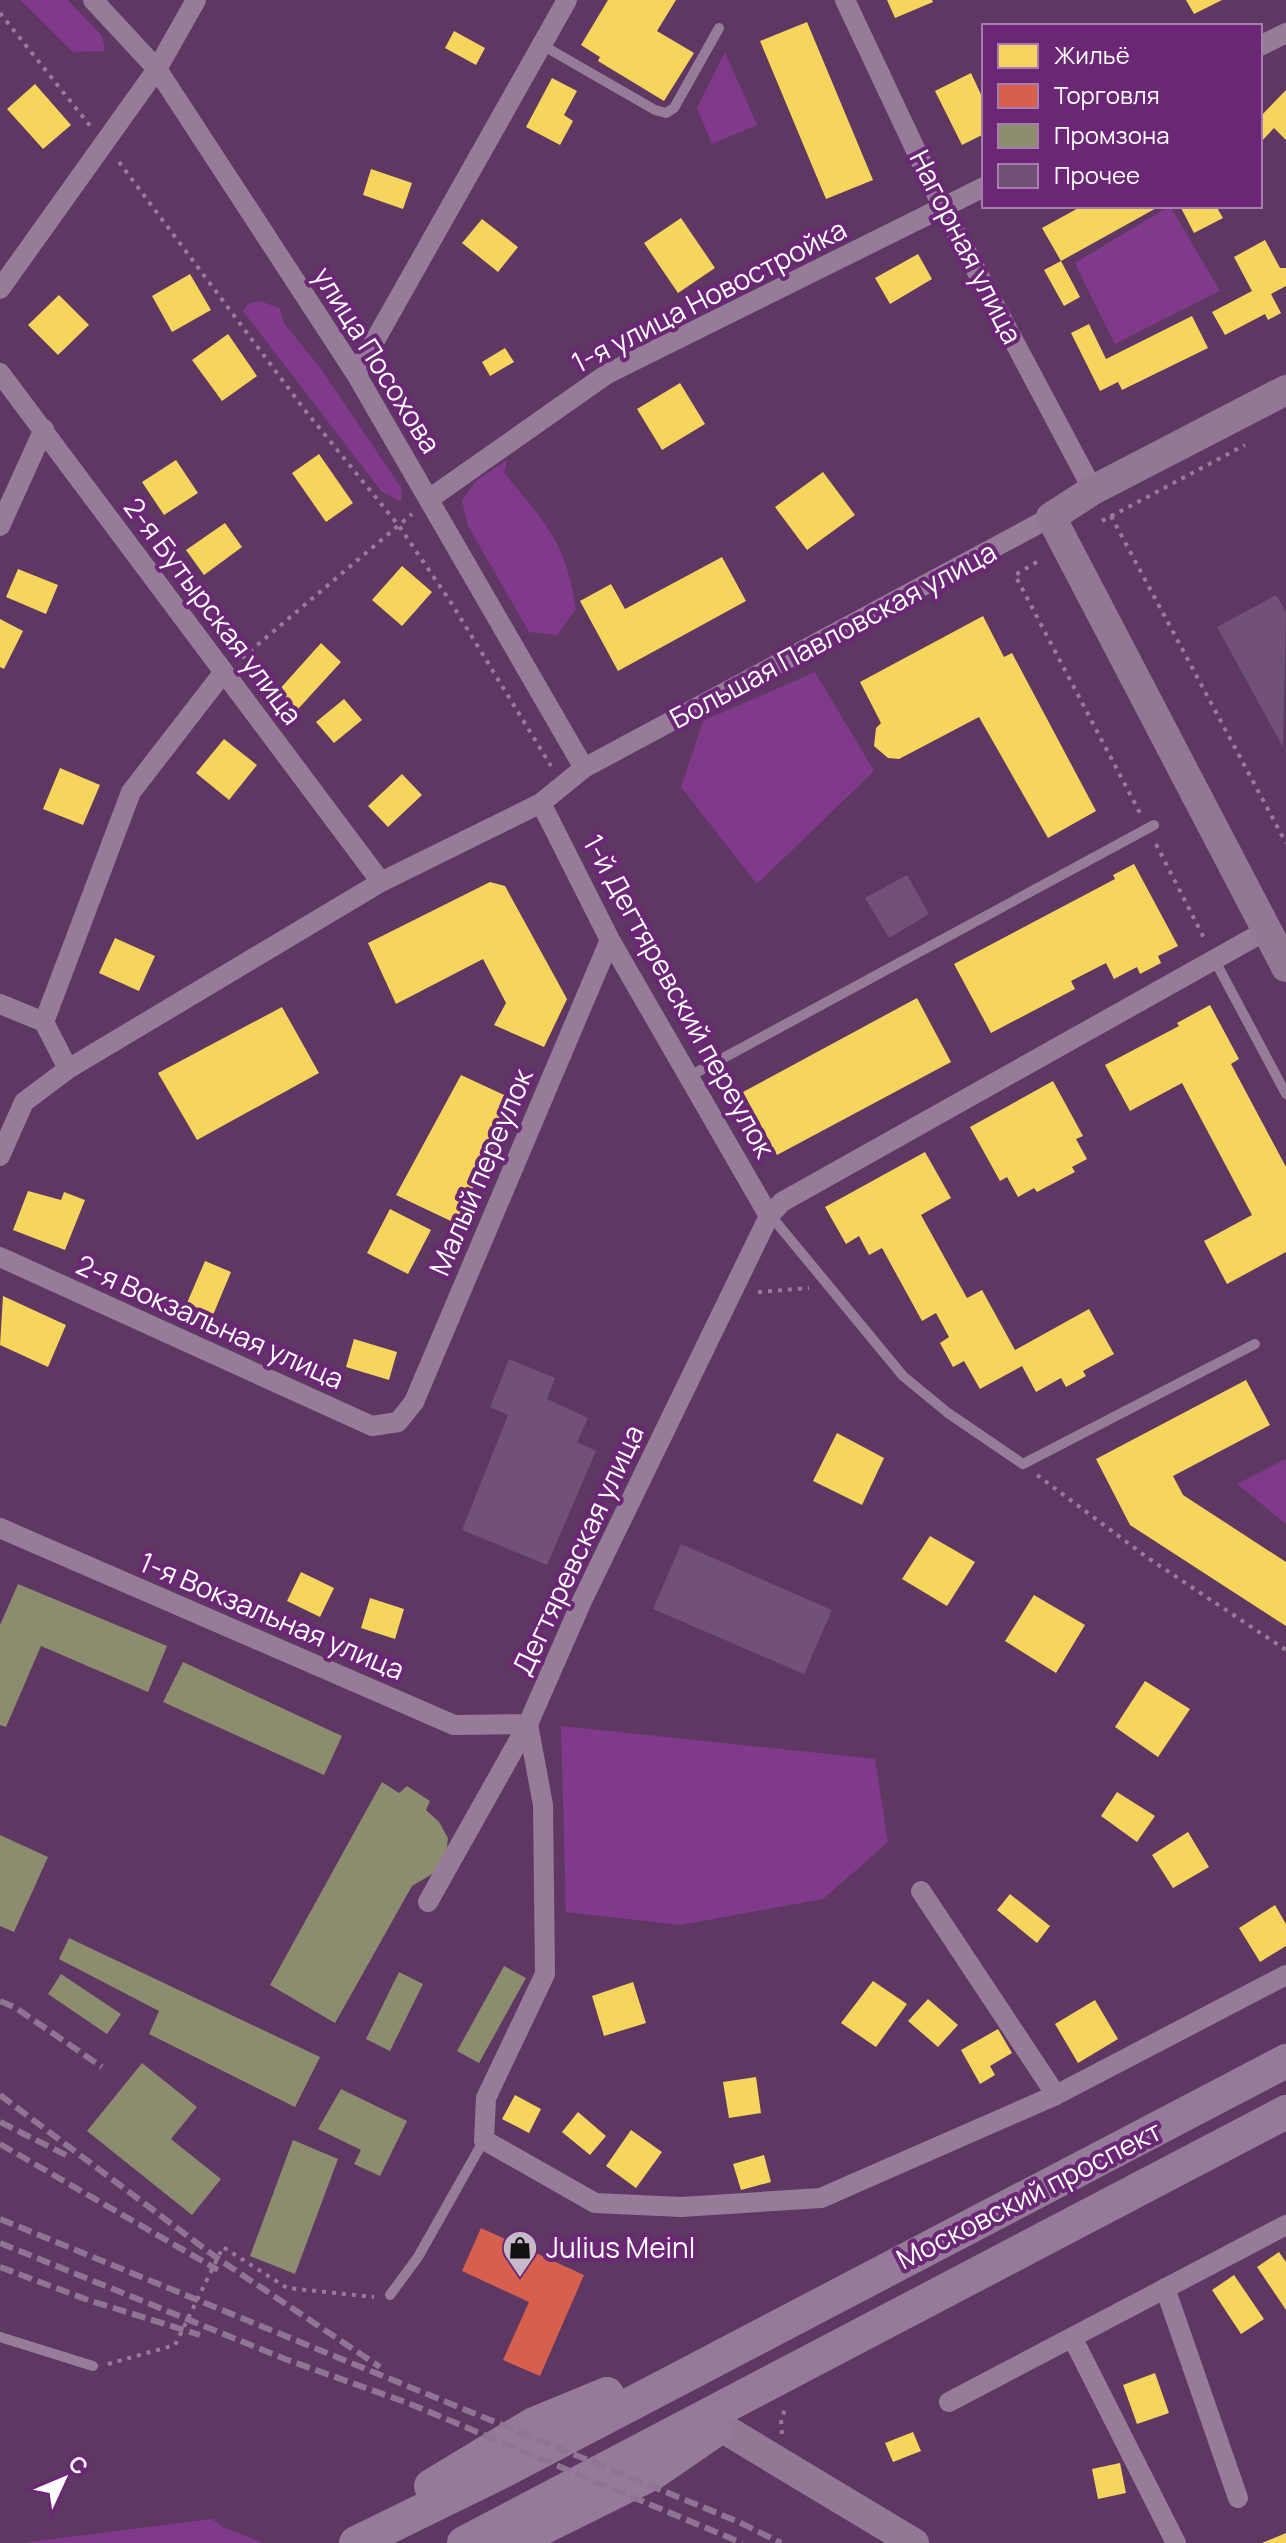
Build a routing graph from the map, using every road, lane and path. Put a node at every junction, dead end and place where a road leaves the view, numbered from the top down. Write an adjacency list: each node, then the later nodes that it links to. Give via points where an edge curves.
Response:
1 (93, 0): 10 (street, улица Посохова)
2 (196, 0): 10 (street)
3 (567, 0): 8 (street)
4 (845, 0): 13 (street, Нагорная улица)
5 (0, 13): 11 (path)
6 (719, 28): 8 (lane, via 674,108 666,113)
7 (1286, 33): 9 (street)
8 (542, 45): 16 (street)
9 (1262, 45)
10 (157, 69): 11 (street); 16 (street, улица Посохова)
11 (104, 143): 14 (street); 26 (path)
12 (982, 188): 13 (street, 1-я улица Новостройка)
13 (943, 208): 20 (street, Нагорная улица); 21 (street, 1-я улица Новостройка, via 607,374)
14 (0, 289)
15 (0, 373): 18 (street, 2-я Бутырская улица)
16 (356, 374): 21 (street, улица Посохова)
17 (1286, 390): 20 (main road, Большая Павловская улица)
18 (44, 429): 25 (street); 28 (street, 2-я Бутырская улица)
19 (1247, 444): 22 (path)
20 (1093, 490): 23 (main road, Большая Павловская улица)
21 (429, 499): 26 (path); 29 (street, улица Посохова)
22 (1111, 516): 24 (path); 33 (path)
23 (1051, 517): 29 (street, Большая Павловская улица); 35 (main road)
24 (1102, 521)
25 (0, 526)
26 (399, 526): 28 (path); 30 (path)
27 (1037, 562): 32 (path, via 1015,575)
28 (223, 673): 34 (street, 2-я Бутырская улица); 40 (street, via 131,792)
29 (584, 768): 30 (street, Большая Павловская улица)
30 (563, 786): 31 (street, Большая Павловская улица)
31 (541, 803): 34 (street, Большая Павловская улица); 36 (street, 1-й Дегтяревский переулок)
32 (1151, 826): 37 (path); 42 (lane)
33 (1286, 843)
34 (381, 882): 41 (street, Большая Павловская улица)
35 (1267, 930): 37 (street); 38 (main road)
36 (610, 940): 42 (street, 1-й Дегтяревский переулок); 50 (street, Малый переулок, via 414,1402)
37 (1214, 959): 43 (lane); 45 (street, via 782,1202)
38 (1286, 967)
39 (0, 1004): 40 (street)
40 (44, 1022): 41 (street)
41 (68, 1069): 44 (street, Большая Павловская улица, via 24,1102)
42 (690, 1076): 45 (street, 1-й Дегтяревский переулок)
43 (1286, 1094)
44 (0, 1156)
45 (770, 1216): 47 (lane); 48 (street, Дегтяревская улица)
46 (0, 1257): 50 (street, 2-я Вокзальная улица, via 372,1426)
47 (828, 1287): 48 (path); 51 (lane, via 903,1376)
48 (731, 1294): 54 (street, Дегтяревская улица)
49 (1255, 1344): 51 (lane)
50 (398, 1422)
51 (1023, 1464): 53 (path, via 1148,1558)
52 (0, 1528): 54 (street, 1-я Вокзальная улица, via 454,1725)
53 (1286, 1650)
54 (528, 1724): 56 (street, Дегтяревская улица); 61 (street, via 543,1805 545,1974 486,2098)
55 (921, 1891): 59 (street)
56 (428, 1902)
57 (1286, 1975): 59 (street)
58 (1286, 2061): 65 (main road, Московский проспект)
59 (1056, 2095): 61 (street, via 821,2198 681,2207 595,2203)
60 (1286, 2112): 68 (main road, Московский проспект)
61 (484, 2140): 64 (lane, via 418,2257)
62 (1286, 2225): 63 (street)
63 (1165, 2288): 67 (street); 72 (street)
64 (390, 2295): 69 (path, via 366,2299 287,2288 223,2247 175,2345)
65 (771, 2329): 75 (main road, Московский проспект, via 534,2424); 76 (main road, Московский проспект)
66 (0, 2337): 69 (lane)
67 (1073, 2339): 70 (street); 79 (street)
68 (831, 2350): 71 (main road, Московский проспект); 73 (main road, Московский проспект)
69 (93, 2366)
70 (949, 2402)
71 (721, 2427): 74 (main road, Московский проспект, via 653,2473); 78 (main road)
72 (1238, 2498)
73 (539, 2503): 74 (main road); 77 (main road, Московский проспект)
74 (520, 2541)
75 (343, 2543)
76 (356, 2543)
77 (464, 2543)
78 (914, 2543)
79 (1176, 2543)

